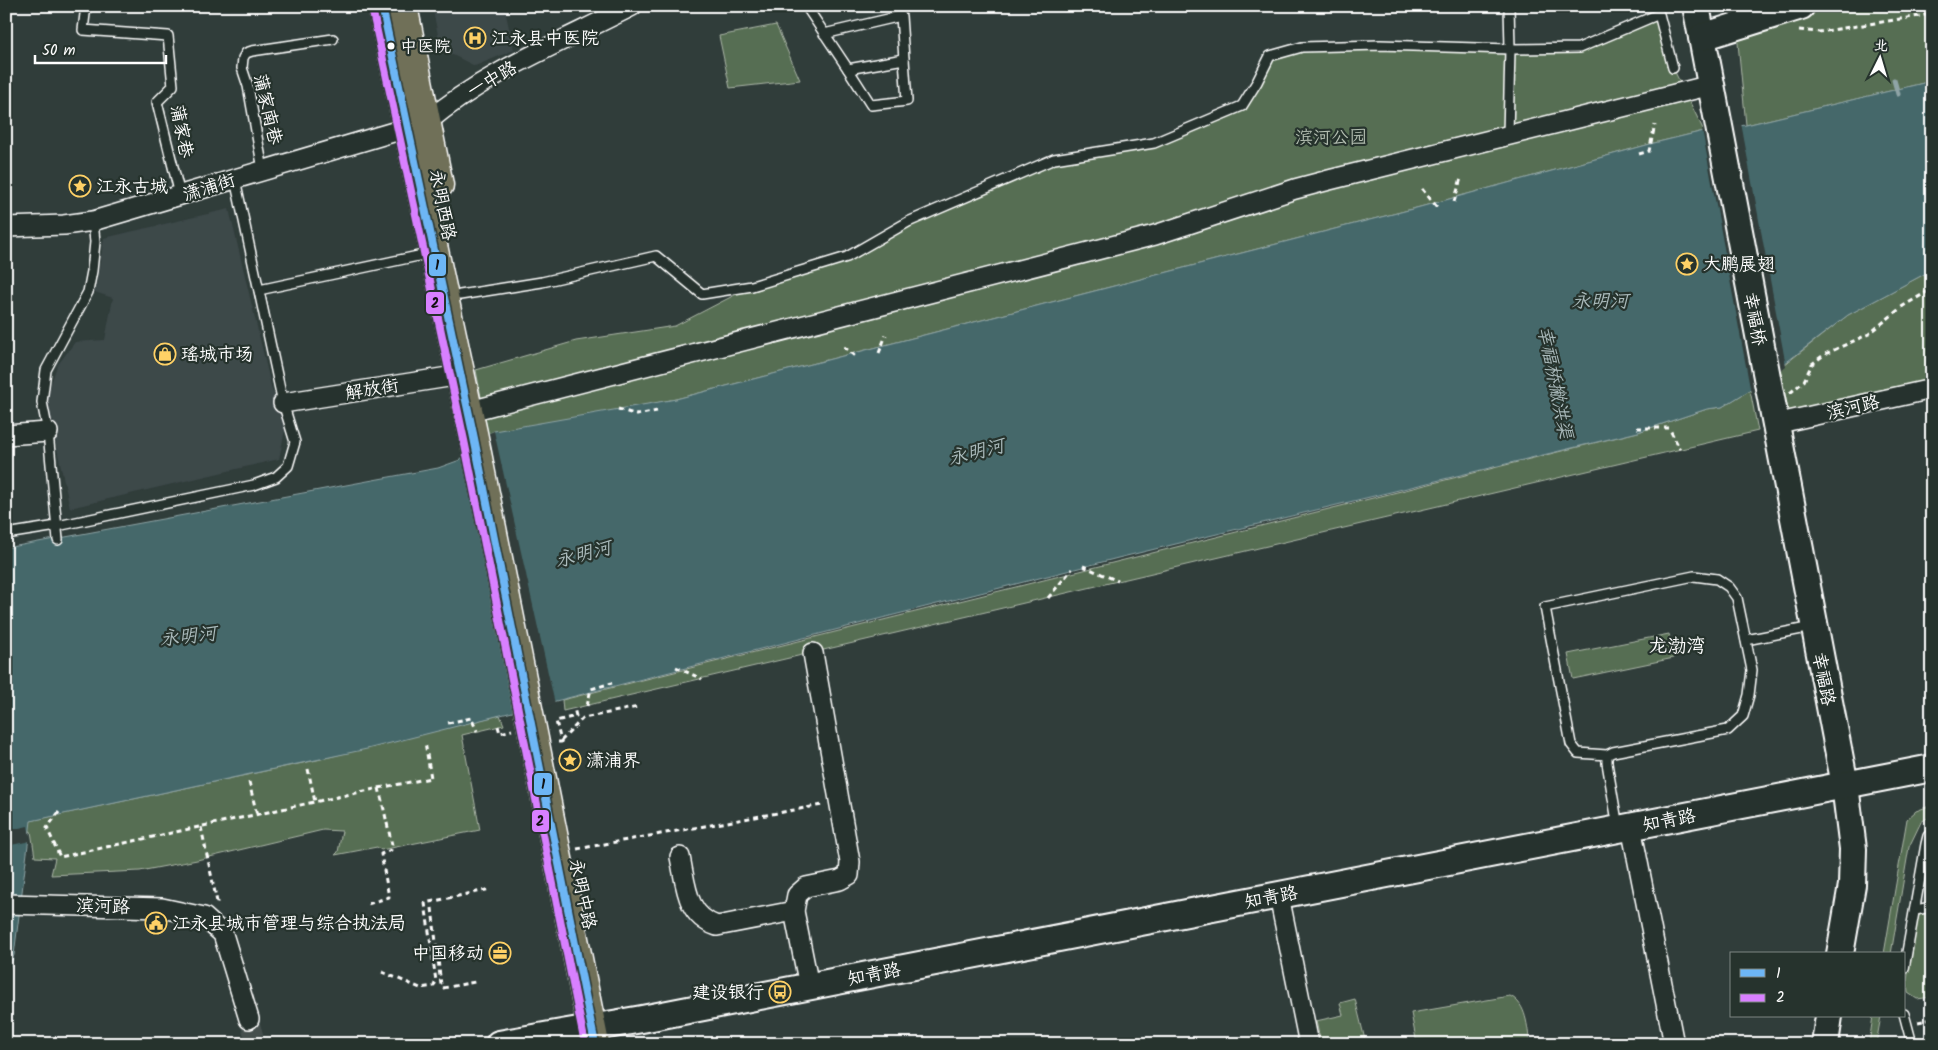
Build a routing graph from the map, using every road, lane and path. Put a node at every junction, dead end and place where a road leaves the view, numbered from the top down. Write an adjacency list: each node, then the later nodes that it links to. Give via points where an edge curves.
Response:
1 (86, 6): 26 (lane, 蒲家巷, via 83,30 168,36 173,86 157,102)
2 (403, 6): 18 (main road, 永明西路)
3 (632, 6): 18 (street, 一中路, via 498,74)
4 (806, 6): 10 (lane)
5 (1509, 6): 13 (lane)
6 (1696, 6): 11 (main road, 幸福桥)
7 (1932, 14): 8 (path, via 1819,32)
8 (1796, 18): 11 (main road)
9 (382, 24): 18 (main road, 永明西路)
10 (824, 34): 14 (lane, via 901,16); 16 (lane)
11 (1702, 37): 17 (main road, 幸福桥)
12 (333, 39): 22 (lane, 蒲家南巷, via 252,51 243,58 242,68)
13 (1510, 49): 15 (lane, via 1579,48 1659,14); 20 (lane); 35 (lane, via 1302,47 1270,56 1242,106 1154,143 1054,159 908,222 847,258 752,286 702,294 656,256 542,282)
14 (904, 60): 16 (lane); 16 (lane, via 907,101 870,105)
15 (1673, 68)
16 (848, 69)
17 (1712, 90): 20 (street); 31 (street, via 1297,201); 46 (main road, 幸福桥)
18 (418, 125): 22 (street, 潇浦街); 32 (main road, 永明西路); 35 (main road, 永明西路)
19 (1655, 126): 21 (path, via 1649,151)
20 (1508, 135): 31 (street, via 1295,190)
21 (1639, 154)
22 (263, 170): 24 (street, 潇浦街)
23 (1461, 178): 27 (path)
24 (235, 179): 26 (street, 潇浦街); 34 (lane)
25 (1422, 189): 28 (path)
26 (180, 195): 29 (street, 潇浦街)
27 (1454, 202)
28 (1437, 206)
29 (93, 221): 30 (street, 潇浦街); 48 (lane, via 95,242 88,292 46,370 42,402)
30 (6, 227)
31 (1170, 230): 43 (street)
32 (435, 253): 34 (lane); 40 (main road, 永明西路)
33 (1932, 289): 46 (path, via 1903,306 1869,334 1825,354 1812,364 1804,381 1780,402)
34 (259, 290): 42 (lane)
35 (460, 295): 43 (main road, 永明西路)
36 (886, 335): 38 (path)
37 (844, 347): 39 (path)
38 (879, 352)
39 (857, 358)
40 (461, 375): 42 (street, 解放街); 50 (main road, 永明西路)
41 (1932, 389): 46 (street, 滨河路)
42 (283, 403): 52 (lane, via 295,442 288,466 276,477 254,485)
43 (482, 408): 50 (main road, 永明西路)
44 (618, 408): 45 (path, via 637,416)
45 (656, 411)
46 (1773, 415): 59 (main road, 幸福路)
47 (1637, 428): 51 (path, via 1669,428)
48 (48, 432): 49 (street); 52 (lane)
49 (6, 435)
50 (481, 436): 70 (main road)
51 (1680, 450)
52 (57, 526): 53 (lane); 54 (lane)
53 (6, 534)
54 (58, 540)
55 (1083, 566): 57 (path)
56 (1072, 569): 58 (path)
57 (1118, 581)
58 (1048, 598)
59 (1814, 626): 60 (lane); 75 (main road, 幸福路)
60 (1746, 640): 71 (lane, via 1752,670 1749,695 1743,716 1728,730); 71 (lane, via 1737,598 1717,579 1694,576 1545,607 1571,744 1578,753)
61 (813, 653): 78 (street)
62 (676, 667): 63 (path)
63 (702, 679)
64 (612, 683): 65 (path, via 591,689)
65 (587, 706)
66 (638, 707): 70 (path, via 583,718)
67 (448, 723): 68 (path, via 471,718)
68 (477, 731)
69 (425, 742): 76 (path, via 431,778)
70 (550, 744): 84 (main road, 永明中路); 103 (main road, 永明中路)
71 (1607, 755): 82 (lane)
72 (1932, 768): 75 (main road, 知青路)
73 (308, 769): 77 (path)
74 (249, 782): 80 (path)
75 (1845, 785): 82 (main road, 知青路); 95 (main road, 幸福路, via 1853,849 1852,885)
76 (380, 788): 77 (path); 89 (path, via 392,845 391,850 381,854 389,897)
77 (315, 802): 80 (path)
78 (840, 802): 84 (path); 92 (street, via 850,862 848,875 840,880 806,887 797,895)
79 (60, 812): 81 (path, via 47,828 60,856)
80 (257, 815): 81 (path)
81 (201, 826): 94 (path, via 217,902)
82 (1625, 828): 87 (main road, 知青路); 106 (street)
83 (1932, 833): 93 (lane, via 1926,844)
84 (574, 850): 103 (main road, 永明中路)
85 (680, 857): 92 (street, via 690,901 695,912 708,923 717,926)
86 (491, 889): 97 (path, via 425,903 434,986 420,988)
87 (1278, 896): 99 (main road, 知青路); 105 (street)
88 (14, 904): 94 (street, 滨河路, via 162,908)
89 (365, 905)
90 (1932, 907): 93 (lane)
91 (432, 908): 98 (path, via 441,985 443,988)
92 (794, 910): 99 (street)
93 (1915, 910): 96 (lane)
94 (204, 917): 102 (street, 滨河路, via 223,934)
95 (1840, 952)
96 (1906, 958)
97 (382, 972)
98 (475, 982)
99 (808, 986): 103 (main road, 知青路)
100 (1829, 1018): 107 (main road)
101 (1905, 1018): 108 (lane)
102 (249, 1019)
103 (603, 1035): 104 (main road, 知青路)
104 (499, 1044)
105 (1309, 1044)
106 (1674, 1044)
107 (1825, 1044)
108 (1912, 1044)

